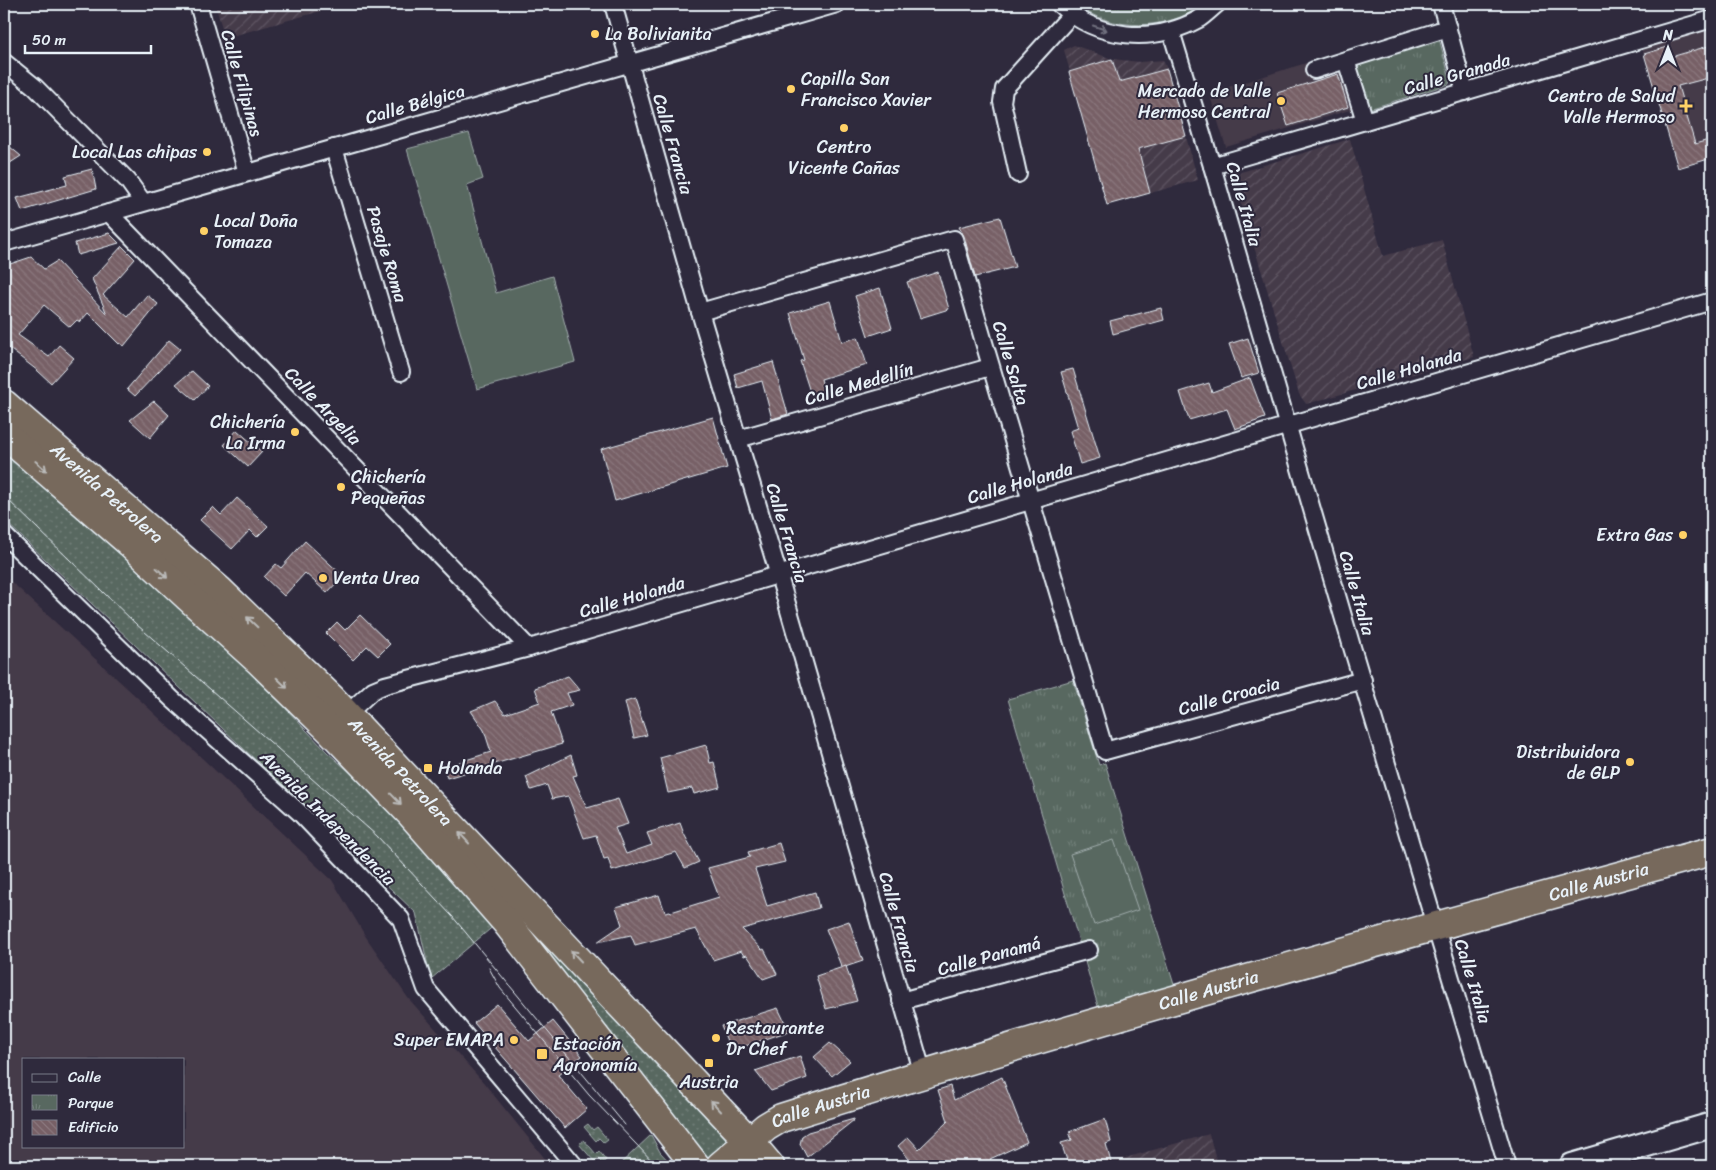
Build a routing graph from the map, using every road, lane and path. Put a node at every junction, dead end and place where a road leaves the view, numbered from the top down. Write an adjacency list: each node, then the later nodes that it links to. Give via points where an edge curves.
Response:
1 (198, 4): 19 (street, Calle Filipinas)
2 (613, 4): 13 (street, Calle Francia)
3 (837, 4): 13 (street, Calle Bélgica)
4 (1059, 4): 7 (street)
5 (1217, 4): 10 (street, via 1200,18)
6 (1441, 4): 9 (street)
7 (1071, 15): 10 (street, one-way to 10, via 1119,34 1143,36); 20 (street, via 1004,89 1002,102)
8 (1712, 19): 15 (street, Calle Granada)
9 (1448, 28): 11 (street); 15 (street)
10 (1171, 31): 18 (street, Calle Italia)
11 (1346, 60): 14 (street); 16 (street)
12 (4, 62): 21 (street, via 62,114 128,182)
13 (629, 63): 17 (street, Calle Bélgica); 25 (street, Calle Francia)
14 (1314, 70)
15 (1464, 92): 16 (street, Calle Granada)
16 (1365, 121): 18 (street, Calle Granada)
17 (334, 148): 19 (street, Calle Bélgica); 27 (street, Pasaje Roma)
18 (1212, 166): 29 (street, Calle Italia)
19 (247, 173): 21 (street, Calle Bélgica)
20 (1018, 174)
21 (142, 202): 22 (street, Calle Bélgica)
22 (109, 213): 23 (street, Calle Bélgica); 35 (street, Calle Argelia)
23 (4, 243)
24 (1712, 301): 29 (street, Calle Holanda)
25 (700, 312): 26 (street, Calle Salta, via 954,239); 31 (street, Calle Francia)
26 (990, 367): 31 (street, Calle Medellín); 32 (street, Calle Salta)
27 (401, 372)
28 (4, 404): 37 (highway, Avenida Petrolera, one-way to 28, via 219,590)
29 (1288, 425): 32 (street, Calle Holanda); 36 (street, Calle Italia)
30 (4, 434): 47 (highway, Avenida Petrolera, one-way to 47, via 258,660 410,814 506,922)
31 (738, 440): 34 (street, Calle Francia)
32 (1032, 501): 34 (street, Calle Holanda); 38 (street, Calle Salta)
33 (4, 535): 46 (street, Avenida Independencia, via 172,699 300,813 401,919 426,990)
34 (779, 576): 35 (street, Calle Holanda); 42 (street, Calle Francia)
35 (529, 648): 37 (street, Calle Holanda, via 384,685 373,690)
36 (1363, 680): 38 (street, Calle Croacia); 40 (street, Calle Italia)
37 (347, 714): 45 (highway, Avenida Petrolera, one-way to 37)
38 (1105, 751)
39 (1712, 851): 40 (highway, Calle Austria)
40 (1435, 926): 43 (highway, Calle Austria); 50 (street, Calle Italia)
41 (1088, 950): 42 (street, Calle Panamá)
42 (901, 1001): 43 (street, Calle Francia)
43 (923, 1074): 45 (highway, Calle Austria, via 781,1118)
44 (1712, 1125): 51 (street)
45 (749, 1141): 48 (highway, Calle Austria); 49 (highway, Avenida Petrolera)
46 (575, 1166)
47 (696, 1166)
48 (720, 1166)
49 (770, 1166)
50 (1507, 1166)
51 (1572, 1166)

